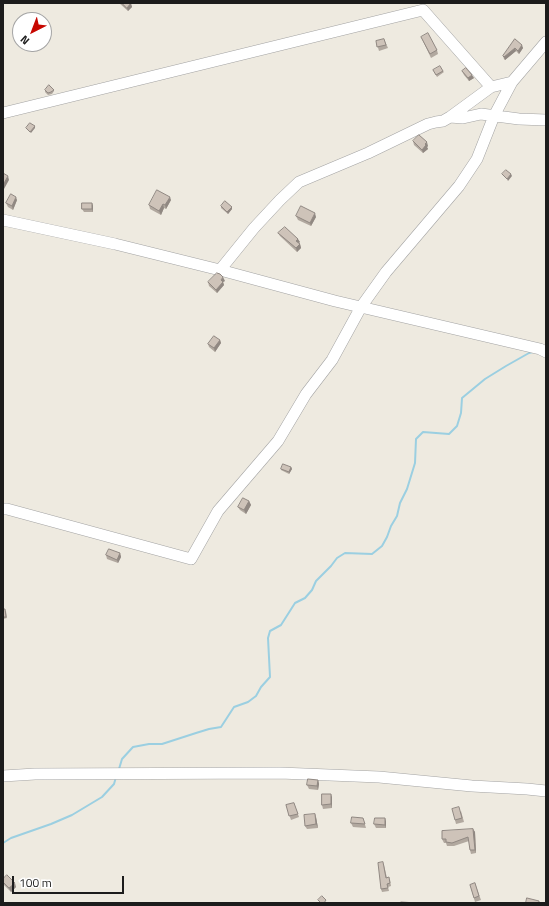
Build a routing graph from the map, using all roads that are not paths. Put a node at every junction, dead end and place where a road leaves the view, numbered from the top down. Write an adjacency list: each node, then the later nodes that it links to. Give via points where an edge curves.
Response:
1 (546, 42): 2 (street)
2 (512, 82): 3 (street); 5 (street)
3 (491, 88): 4 (street, via 423,10); 6 (street)
4 (3, 113)
5 (494, 116): 6 (street, via 481,114 463,118); 7 (street); 10 (street, via 477,159 459,186 386,272)
6 (450, 117): 9 (street, via 428,124 299,182 254,228)
7 (546, 120)
8 (3, 220): 9 (street)
9 (220, 270): 10 (street)
10 (361, 307): 11 (street); 12 (street, via 332,360 306,394 278,441 218,511 191,559)
11 (544, 351)
12 (3, 509)
13 (3, 776): 14 (street, via 280,773 379,777)
14 (546, 791)

